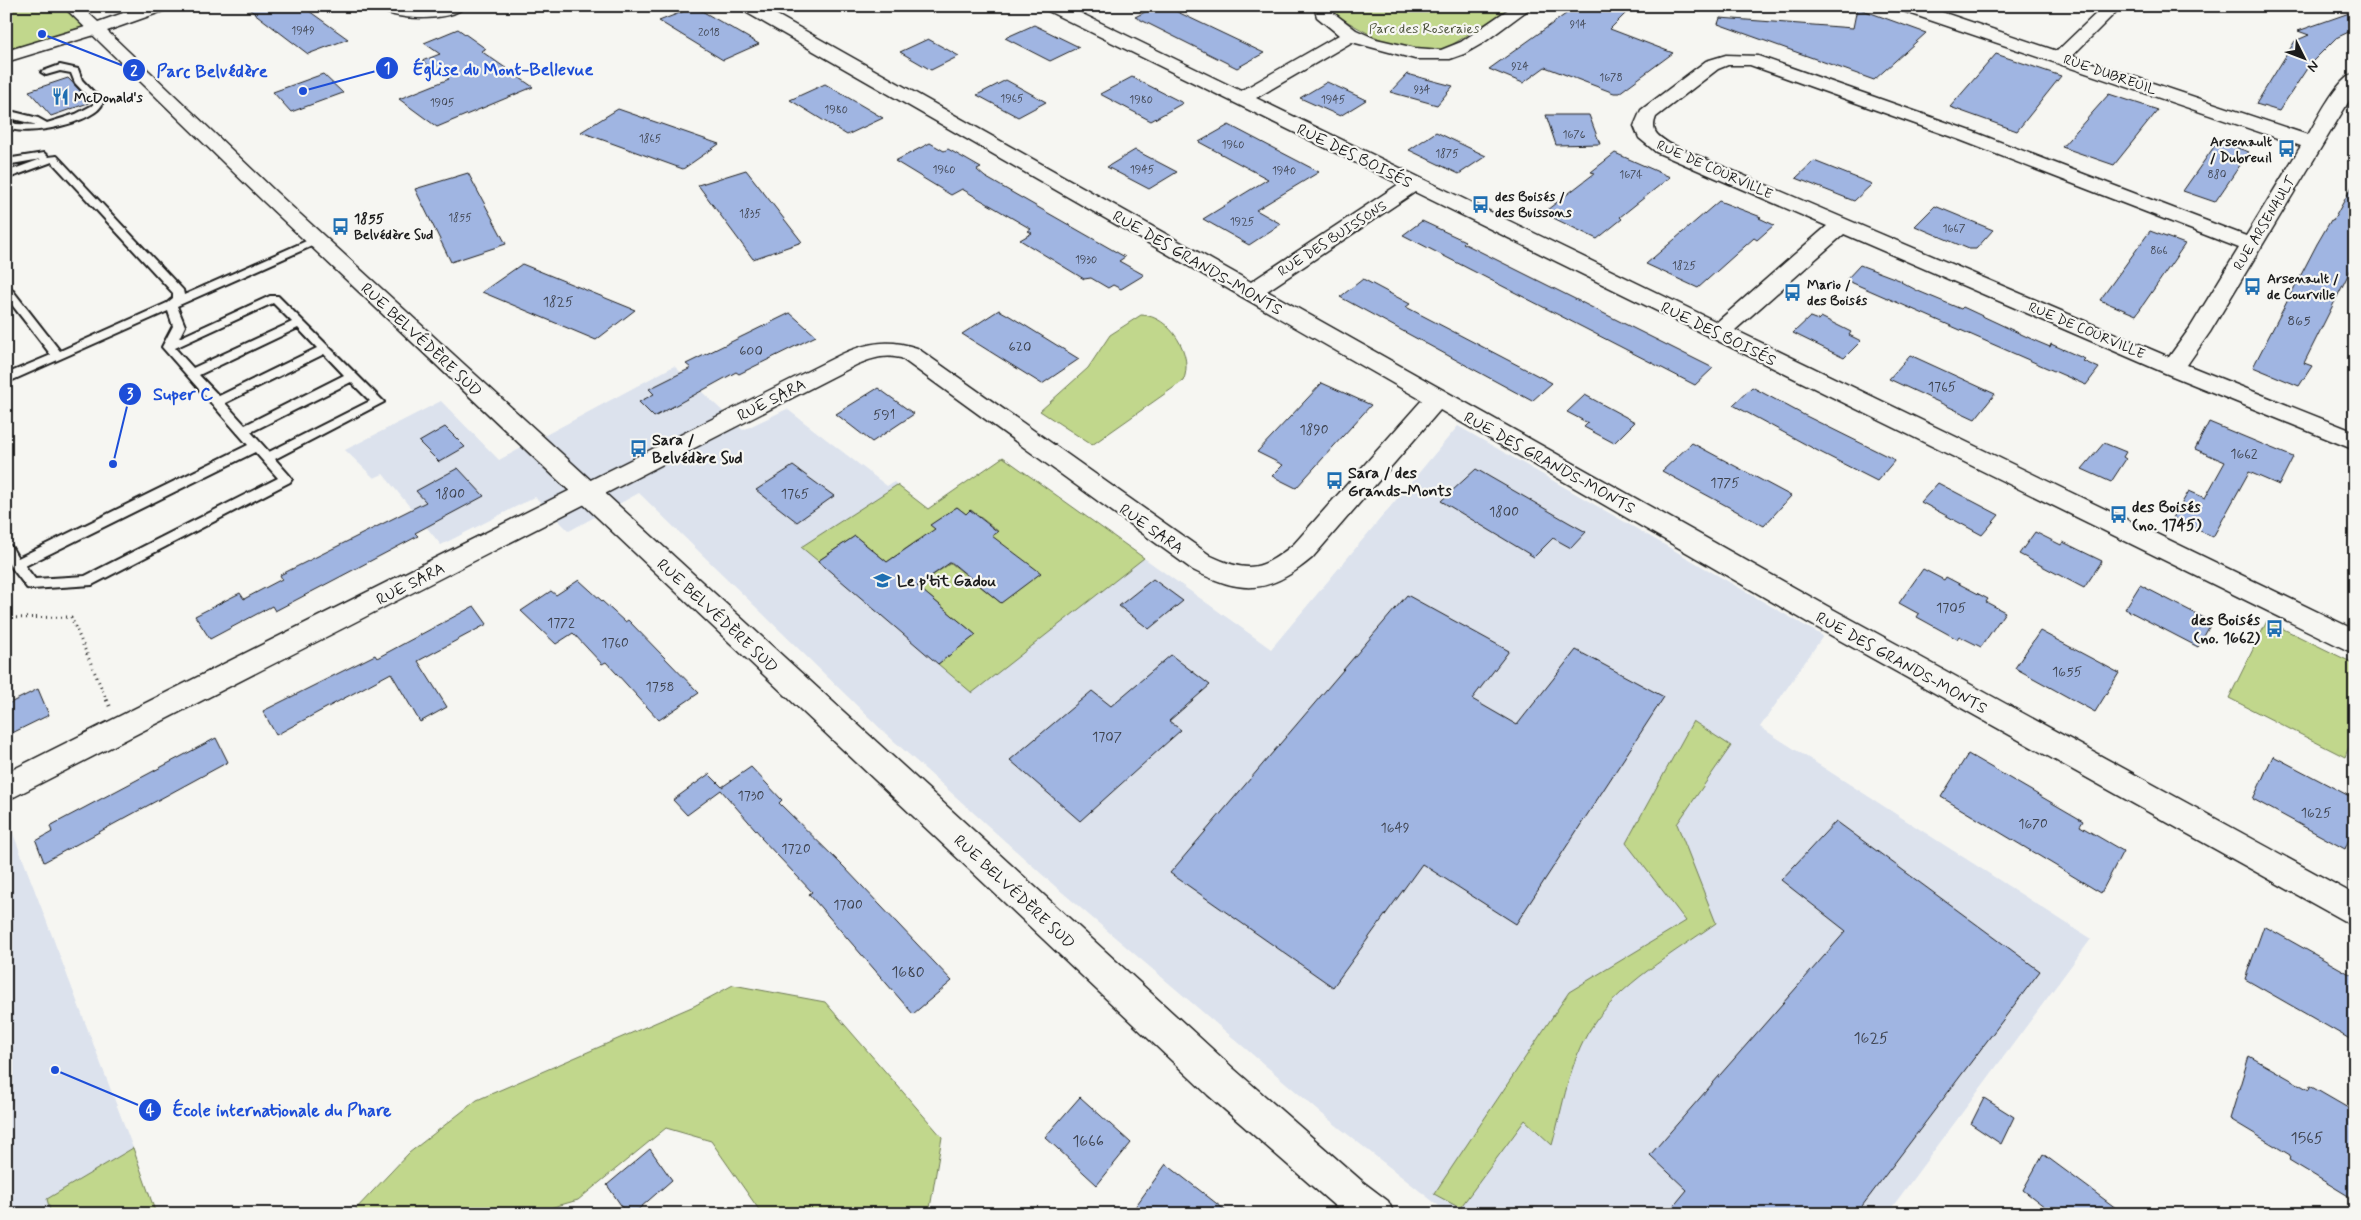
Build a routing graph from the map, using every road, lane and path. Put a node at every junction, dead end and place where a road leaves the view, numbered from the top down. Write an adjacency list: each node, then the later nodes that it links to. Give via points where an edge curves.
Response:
1 (71, 6): 12 (street, RUE BELVÉDÈRE SUD)
2 (160, 6): 12 (street)
3 (385, 6): 4 (street, via 412,13)
4 (457, 6)
5 (748, 6): 29 (street, RUE DES GRANDS-MONTS)
6 (1052, 6): 11 (street, RUE DES BOISÉS)
7 (1322, 6): 13 (street, via 1322,12)
8 (1525, 6): 13 (street, via 1446,55 1419,56)
9 (1906, 6): 15 (street, RUE DUBREUIL)
10 (2114, 6): 15 (street)
11 (1084, 14): 18 (street, RUE DES BOISÉS)
12 (95, 29): 14 (street); 26 (street, RUE BELVÉDÈRE SUD)
13 (1351, 35): 18 (street)
14 (6, 57)
15 (2061, 57): 20 (street, RUE DUBREUIL)
16 (46, 72): 19 (lane, via 67,68 75,71 78,81 98,102 93,109 46,126 15,129)
17 (2355, 78): 20 (street, RUE ARSENAULT)
18 (1241, 99): 24 (street, RUE DES BOISÉS)
19 (7, 118)
20 (2313, 143): 27 (street, RUE ARSENAULT)
21 (54, 158): 22 (lane, via 48,155); 23 (lane); 30 (lane, via 179,292)
22 (6, 162)
23 (6, 176)
24 (1413, 184): 29 (street, RUE DES BUISSONS); 32 (street, RUE DES BOISÉS)
25 (1842, 225): 27 (street, RUE DE COURVILLE, via 1663,148 1643,131 1642,123 1648,114 1712,65 1726,60 1752,60 1968,136); 32 (street); 36 (street, RUE DE COURVILLE)
26 (317, 240): 30 (lane); 46 (street, RUE BELVÉDÈRE SUD)
27 (2251, 245): 36 (street, RUE ARSENAULT, via 2199,332)
28 (6, 289): 35 (lane)
29 (1251, 292): 40 (street, RUE DES GRANDS-MONTS)
30 (172, 305): 33 (lane, via 179,326); 35 (lane)
31 (299, 324): 33 (lane, via 274,298); 34 (lane); 37 (lane)
32 (1718, 333): 50 (street, RUE DES BOISÉS)
33 (168, 347): 37 (lane)
34 (325, 349): 38 (lane); 41 (lane)
35 (58, 356): 39 (lane)
36 (2173, 368): 43 (street, RUE DE COURVILLE)
37 (192, 374): 41 (lane)
38 (352, 376): 42 (lane); 45 (lane, via 378,402)
39 (6, 379)
40 (1437, 398): 46 (street, RUE SARA, via 1303,551 1281,570 1245,580 1224,575 1202,563 924,362 896,348 877,349 850,359); 53 (street, RUE DES GRANDS-MONTS, via 1937,681)
41 (217, 402): 42 (lane)
42 (243, 431): 44 (lane)
43 (2355, 442)
44 (257, 446): 45 (lane); 48 (lane)
45 (267, 458): 48 (lane, via 286,479 87,581 32,584)
46 (588, 493): 51 (street, RUE SARA); 54 (street, RUE BELVÉDÈRE SUD, via 1214,1076)
47 (6, 549): 48 (lane)
48 (16, 565)
49 (6, 618): 51 (path, via 71,617)
50 (2355, 643)
51 (119, 730): 52 (street, RUE SARA)
52 (6, 788)
53 (2355, 912)
54 (1375, 1214)

